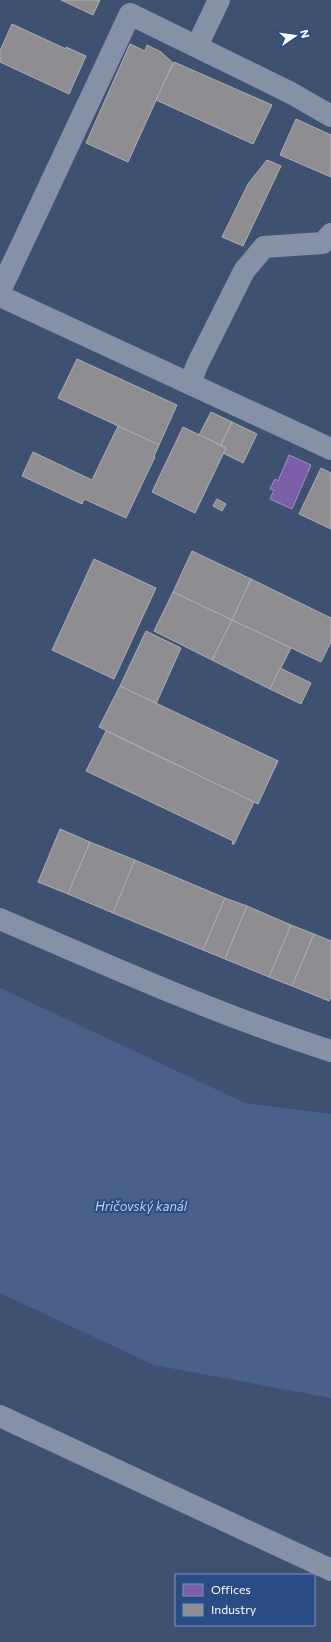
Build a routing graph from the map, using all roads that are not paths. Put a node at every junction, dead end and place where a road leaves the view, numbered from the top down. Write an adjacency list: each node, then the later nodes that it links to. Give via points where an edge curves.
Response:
1 (219, 0): 2 (lane)
2 (197, 46): 3 (lane); 5 (lane, via 130,14)
3 (331, 116)
4 (331, 234): 7 (lane, via 324,243 264,248 244,271)
5 (0, 291)
6 (0, 296): 7 (lane)
7 (190, 384): 8 (lane)
8 (331, 449)
9 (0, 919): 10 (lane, via 204,1005)
10 (331, 1052)
11 (0, 1416): 12 (lane)
12 (331, 1570)

